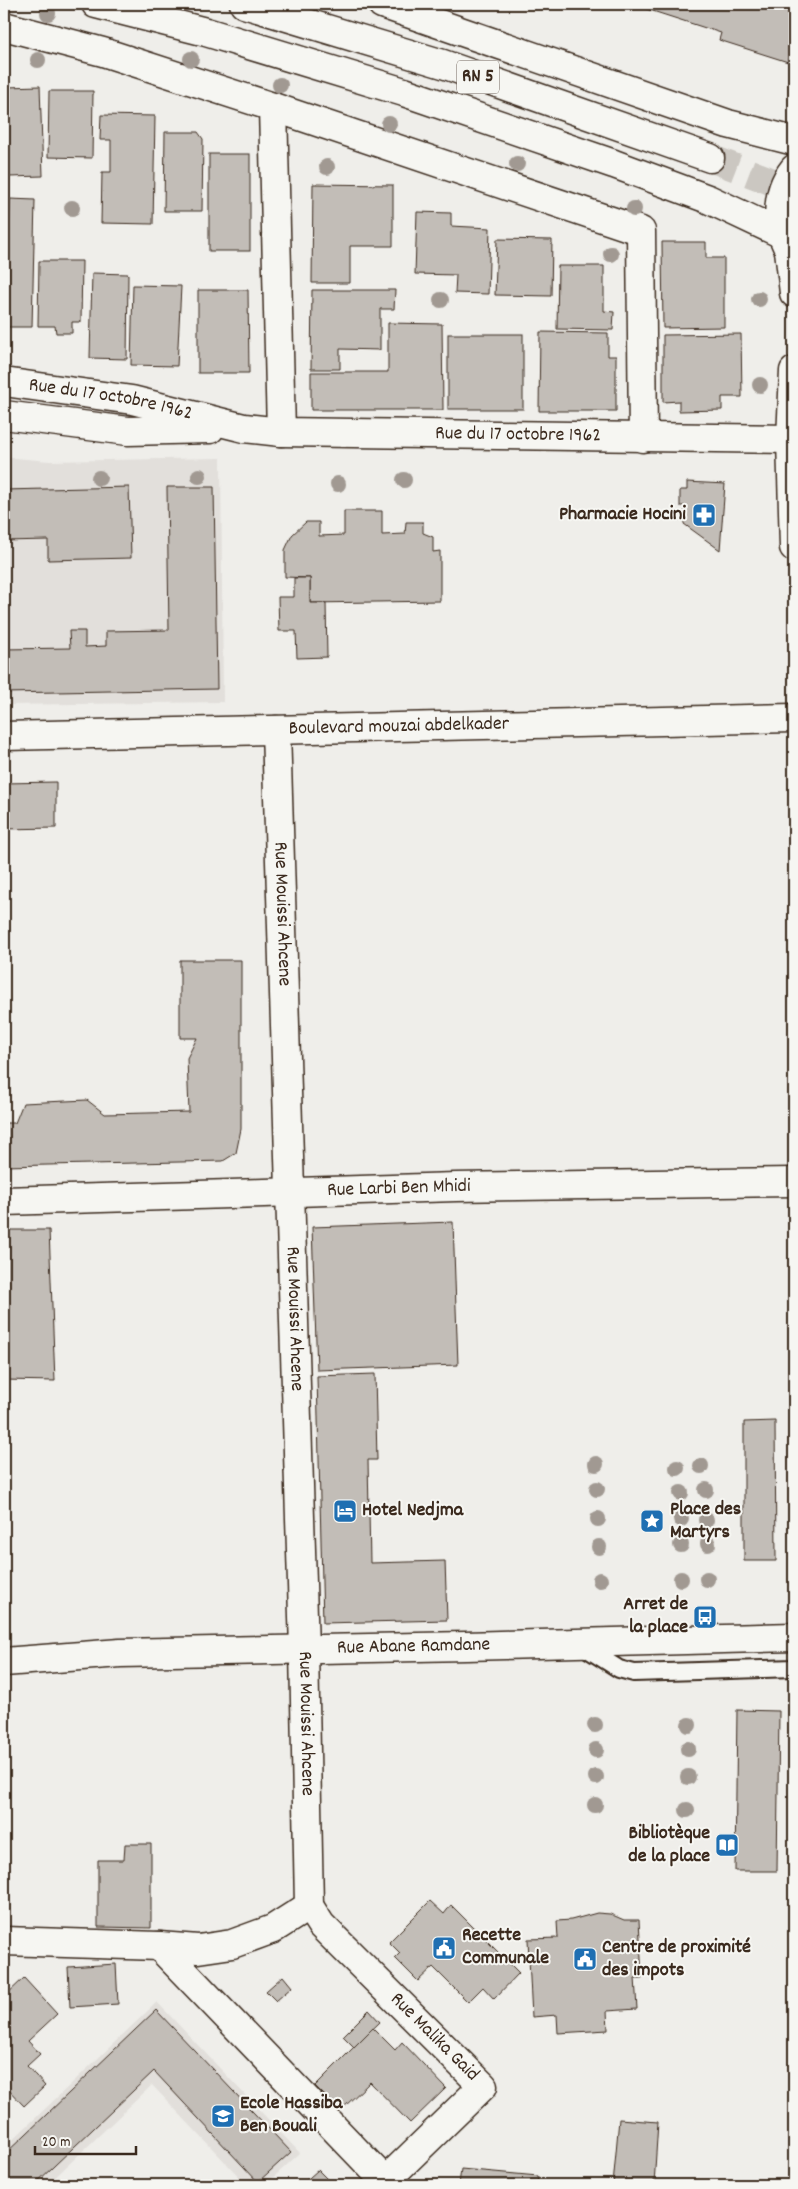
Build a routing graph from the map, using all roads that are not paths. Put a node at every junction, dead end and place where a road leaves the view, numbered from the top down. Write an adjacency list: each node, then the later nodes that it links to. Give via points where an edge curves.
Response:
1 (96, 4): 9 (main road, via 206,32 404,92 614,164 708,199)
2 (244, 4): 7 (main road, RN 5, via 443,64)
3 (382, 4): 6 (main road, via 728,124)
4 (4, 26): 5 (main road, via 103,52)
5 (273, 106): 15 (main road); 17 (main road, via 641,231)
6 (794, 141)
7 (710, 158)
8 (794, 169): 9 (main road, via 781,193 779,213)
9 (788, 247): 10 (main road)
10 (794, 293)
11 (794, 371): 16 (main road)
12 (4, 382): 14 (main road, Rue du 17 octobre 1962, via 132,400)
13 (4, 415): 14 (main road, Rue du 17 octobre 1962, via 128,431)
14 (244, 428): 15 (main road, Rue du 17 octobre 1962)
15 (281, 432): 17 (main road, Rue du 17 octobre 1962)
16 (793, 433): 17 (main road, Rue du 17 octobre 1962); 18 (main road)
17 (643, 438)
18 (794, 547)
19 (794, 718): 20 (main road, Boulevard mouzai abdelkader)
20 (276, 730): 21 (main road, Boulevard mouzai abdelkader); 23 (main road, Rue Mouissi Ahcene)
21 (4, 736)
22 (794, 1182): 23 (main road, Rue Larbi Ben Mhidi)
23 (289, 1192): 24 (main road, Rue Larbi Ben Mhidi); 27 (main road, Rue Mouissi Ahcene)
24 (4, 1200)
25 (794, 1637): 26 (main road, Rue Abane Ramdane)
26 (580, 1644): 27 (main road, Rue Abane Ramdane); 29 (lane, via 619,1669 634,1674)
27 (304, 1649): 28 (main road, Rue Abane Ramdane, via 120,1653); 30 (main road, Rue Mouissi Ahcene)
28 (4, 1662)
29 (794, 1668)
30 (309, 1906): 32 (main road, via 273,1929 232,1944 198,1949); 33 (main road, Rue Malika Gaid, via 321,1925 483,2086)
31 (4, 1941): 32 (main road)
32 (159, 1946): 33 (main road)
33 (383, 2183)

